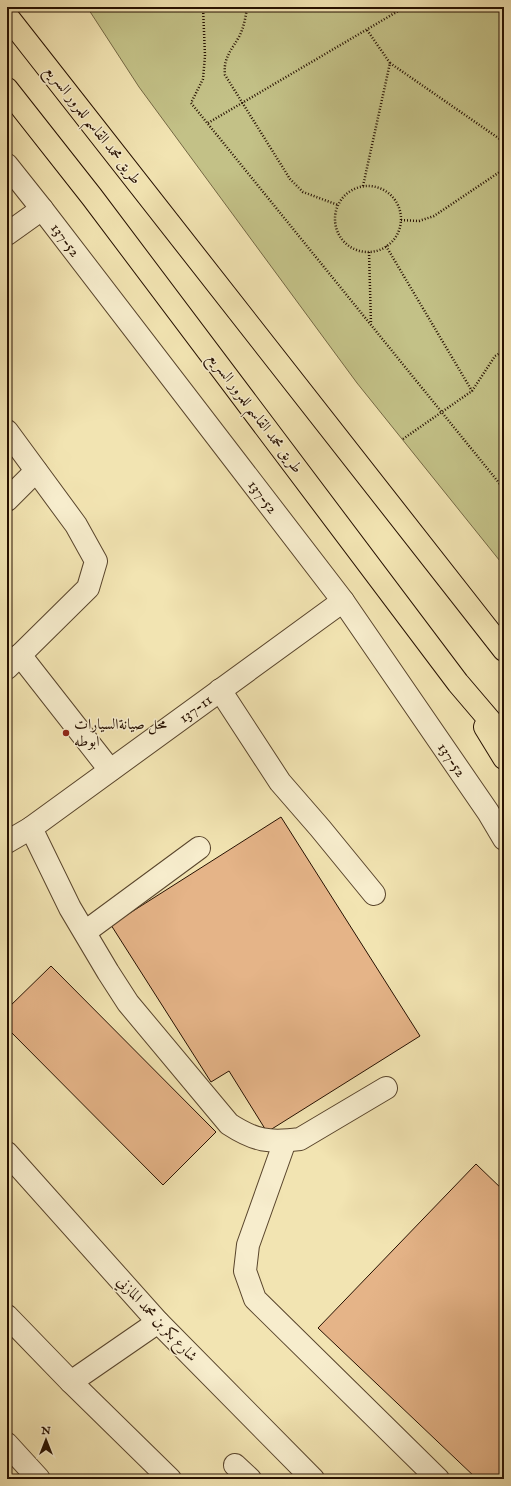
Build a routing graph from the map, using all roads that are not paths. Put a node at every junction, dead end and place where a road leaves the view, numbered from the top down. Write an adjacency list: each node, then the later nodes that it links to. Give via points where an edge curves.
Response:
1 (7, 16): 10 (highway, طريق محمد القاسم للمرور السريع)
2 (7, 89): 12 (highway, طريق محمد القاسم للمرور السريع, via 92,197)
3 (7, 165): 4 (street, 137-52)
4 (42, 209): 5 (street); 9 (street, 137-52)
5 (7, 234)
6 (7, 431): 7 (street)
7 (36, 471): 8 (street); 11 (street, via 76,525 96,561 88,588)
8 (7, 500)
9 (343, 601): 13 (street, 137-11); 18 (street, 137-52)
10 (504, 650)
11 (14, 661): 16 (street)
12 (458, 684): 14 (highway, طريق محمد القاسم للمرور السريع); 15 (highway)
13 (220, 690): 16 (street, 137-11); 21 (street, via 280,782)
14 (504, 737)
15 (504, 758)
16 (110, 770): 17 (street, 137-11)
17 (31, 828): 19 (street, 137-11); 22 (street, via 70,908)
18 (504, 839)
19 (7, 842)
20 (199, 848): 22 (street)
21 (374, 894)
22 (85, 932): 24 (street, via 128,1002 229,1124 251,1137)
23 (386, 1088): 24 (street, via 300,1139)
24 (285, 1141): 33 (street, via 248,1245 245,1271 255,1299)
25 (7, 1153): 27 (street, شارع بكر بن محمد المازني)
26 (7, 1316): 28 (street)
27 (158, 1322): 28 (street); 32 (street, شارع بكر بن محمد المازني)
28 (71, 1382): 31 (street)
29 (7, 1444): 30 (street)
30 (39, 1479)
31 (170, 1479)
32 (313, 1479)
33 (438, 1479)

